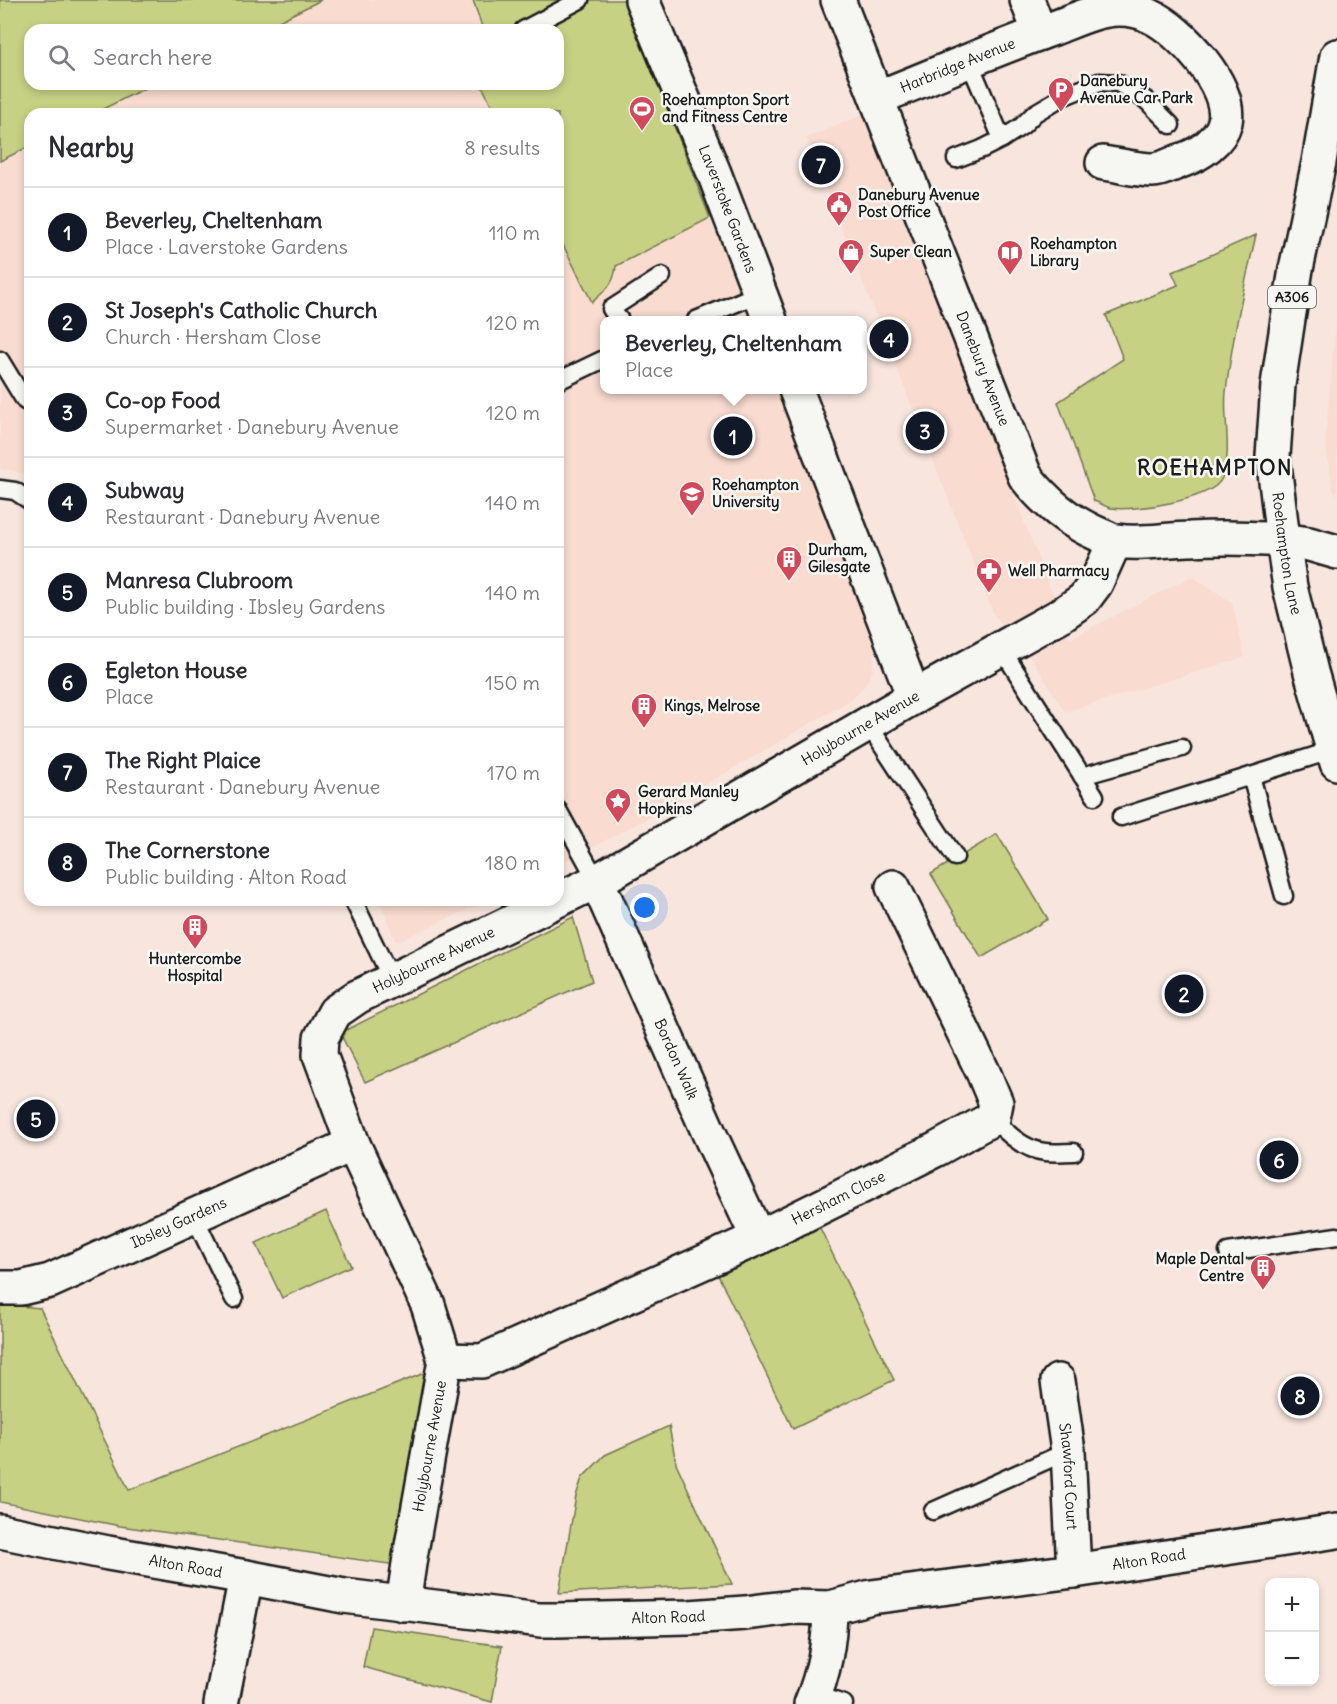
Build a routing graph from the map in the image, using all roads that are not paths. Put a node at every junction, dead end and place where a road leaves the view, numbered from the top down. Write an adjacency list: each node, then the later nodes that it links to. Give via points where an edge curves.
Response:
1 (580, 0): 5 (lane)
2 (642, 0): 16 (main road, Laverstoke Gardens)
3 (838, 0): 9 (main road, Danebury Avenue)
4 (1027, 0): 6 (main road)
5 (534, 24)
6 (1040, 33): 8 (main road, Harbridge Avenue); 13 (main road, Harbridge Avenue, via 1101,11 1133,10 1150,15 1179,35 1200,56 1214,80 1224,102 1225,120 1221,132 1208,146 1194,156 1154,170)
7 (1337, 56): 14 (main road, Roehampton Lane / A306)
8 (969, 61): 9 (main road, Harbridge Avenue); 11 (lane)
9 (877, 98): 27 (main road, Danebury Avenue, via 1025,476 1055,509 1083,528)
10 (1171, 125): 11 (lane, via 1146,100 1118,83 1099,82 1053,102)
11 (1002, 140): 12 (lane)
12 (956, 159)
13 (1103, 163)
14 (1328, 163): 26 (main road, Roehampton Lane / A306, via 1296,269 1278,386 1274,456)
15 (662, 276): 17 (lane, via 611,309)
16 (765, 307): 18 (lane)
17 (616, 316)
18 (721, 316)
19 (0, 360): 23 (lane)
20 (600, 360): 21 (lane)
21 (564, 378)
22 (798, 394): 30 (main road)
23 (24, 399)
24 (0, 489): 25 (lane)
25 (24, 497)
26 (1282, 540): 27 (main road, Danebury Avenue); 28 (main road, Danebury Avenue); 33 (main road, Roehampton Lane / A306, via 1300,632)
27 (1115, 541): 29 (main road, Holybourne Avenue, via 1096,584 1084,599)
28 (1337, 552)
29 (1001, 648): 30 (main road, Holybourne Avenue); 34 (lane)
30 (914, 697): 31 (main road, Holybourne Avenue)
31 (868, 724): 39 (lane); 40 (main road, Holybourne Avenue)
32 (1182, 748): 34 (lane)
33 (1335, 756): 35 (lane)
34 (1082, 776): 36 (lane)
35 (1251, 776): 37 (lane); 42 (lane)
36 (1095, 796)
37 (1121, 817)
38 (564, 821): 40 (lane)
39 (955, 857)
40 (597, 881): 43 (main road, Holybourne Avenue); 52 (main road, Bordon Walk)
41 (893, 886): 47 (main road, via 996,1102)
42 (1284, 896)
43 (564, 897)
44 (356, 906): 46 (lane)
45 (545, 906): 46 (main road, Holybourne Avenue)
46 (392, 980): 48 (main road, Holybourne Avenue, via 335,1012 321,1038 320,1055)
47 (993, 1118): 49 (lane, via 1024,1145 1043,1152); 52 (main road, Hersham Close)
48 (353, 1144): 50 (main road, Ibsley Gardens); 56 (main road, Holybourne Avenue, via 428,1305)
49 (1074, 1152)
50 (194, 1216): 54 (main road, Ibsley Gardens, via 50,1281); 55 (lane)
51 (1337, 1236): 53 (lane)
52 (758, 1238): 56 (main road, Hersham Close, via 482,1361)
53 (1228, 1252)
54 (0, 1288)
55 (234, 1299)
56 (445, 1360): 64 (main road, Holybourne Avenue)
57 (1058, 1382): 58 (main road, Shawford Court)
58 (1068, 1451): 59 (lane); 62 (main road, Shawford Court)
59 (933, 1511)
60 (1337, 1531): 62 (main road, Alton Road)
61 (1, 1535): 63 (main road, Alton Road)
62 (1074, 1571): 65 (main road, Alton Road, via 871,1597)
63 (246, 1577): 64 (main road, Alton Road); 67 (main road)
64 (403, 1604): 65 (main road, Alton Road, via 540,1620 689,1617 793,1607)
65 (830, 1608): 66 (main road)
66 (823, 1701)
67 (221, 1704)

